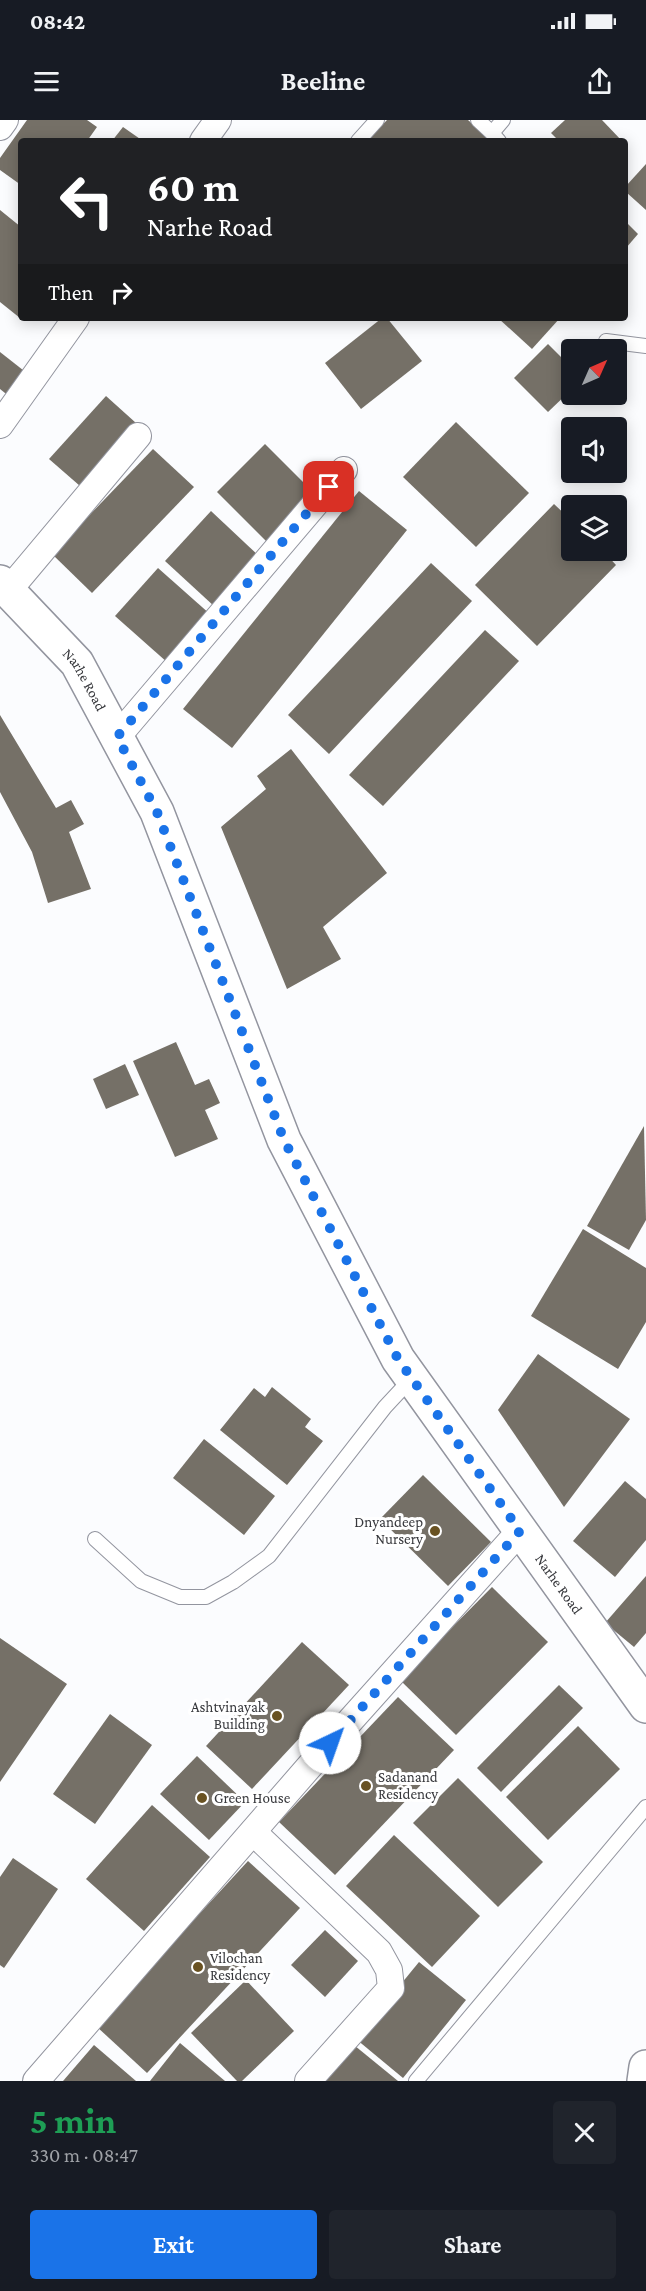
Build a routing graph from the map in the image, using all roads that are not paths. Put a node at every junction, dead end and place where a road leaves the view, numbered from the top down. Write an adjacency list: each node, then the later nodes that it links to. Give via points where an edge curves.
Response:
1 (5, 120): 6 (street)
2 (218, 120): 8 (street)
3 (377, 120): 9 (lane)
4 (478, 120): 7 (lane)
5 (502, 120): 7 (lane)
6 (0, 127)
7 (495, 137)
8 (205, 138)
9 (361, 138)
10 (74, 321): 13 (street)
11 (627, 344): 12 (lane)
12 (646, 346)
13 (0, 425)
14 (138, 436): 16 (street)
15 (344, 470): 17 (street)
16 (4, 586): 17 (street, Narhe Road, via 77,663)
17 (117, 737): 18 (street, Narhe Road, via 157,812 284,1140 398,1359)
18 (412, 1378): 19 (street, Narhe Road); 20 (lane, via 269,1556 206,1597 180,1597 141,1581)
19 (520, 1531): 21 (street, Narhe Road); 23 (street)
20 (95, 1539)
21 (646, 1706)
22 (646, 1808): 27 (lane)
23 (253, 1832): 25 (street); 26 (street, via 379,1952 389,1970 391,1988)
24 (646, 2067): 28 (street)
25 (36, 2081)
26 (308, 2081)
27 (416, 2081)
28 (644, 2081)

